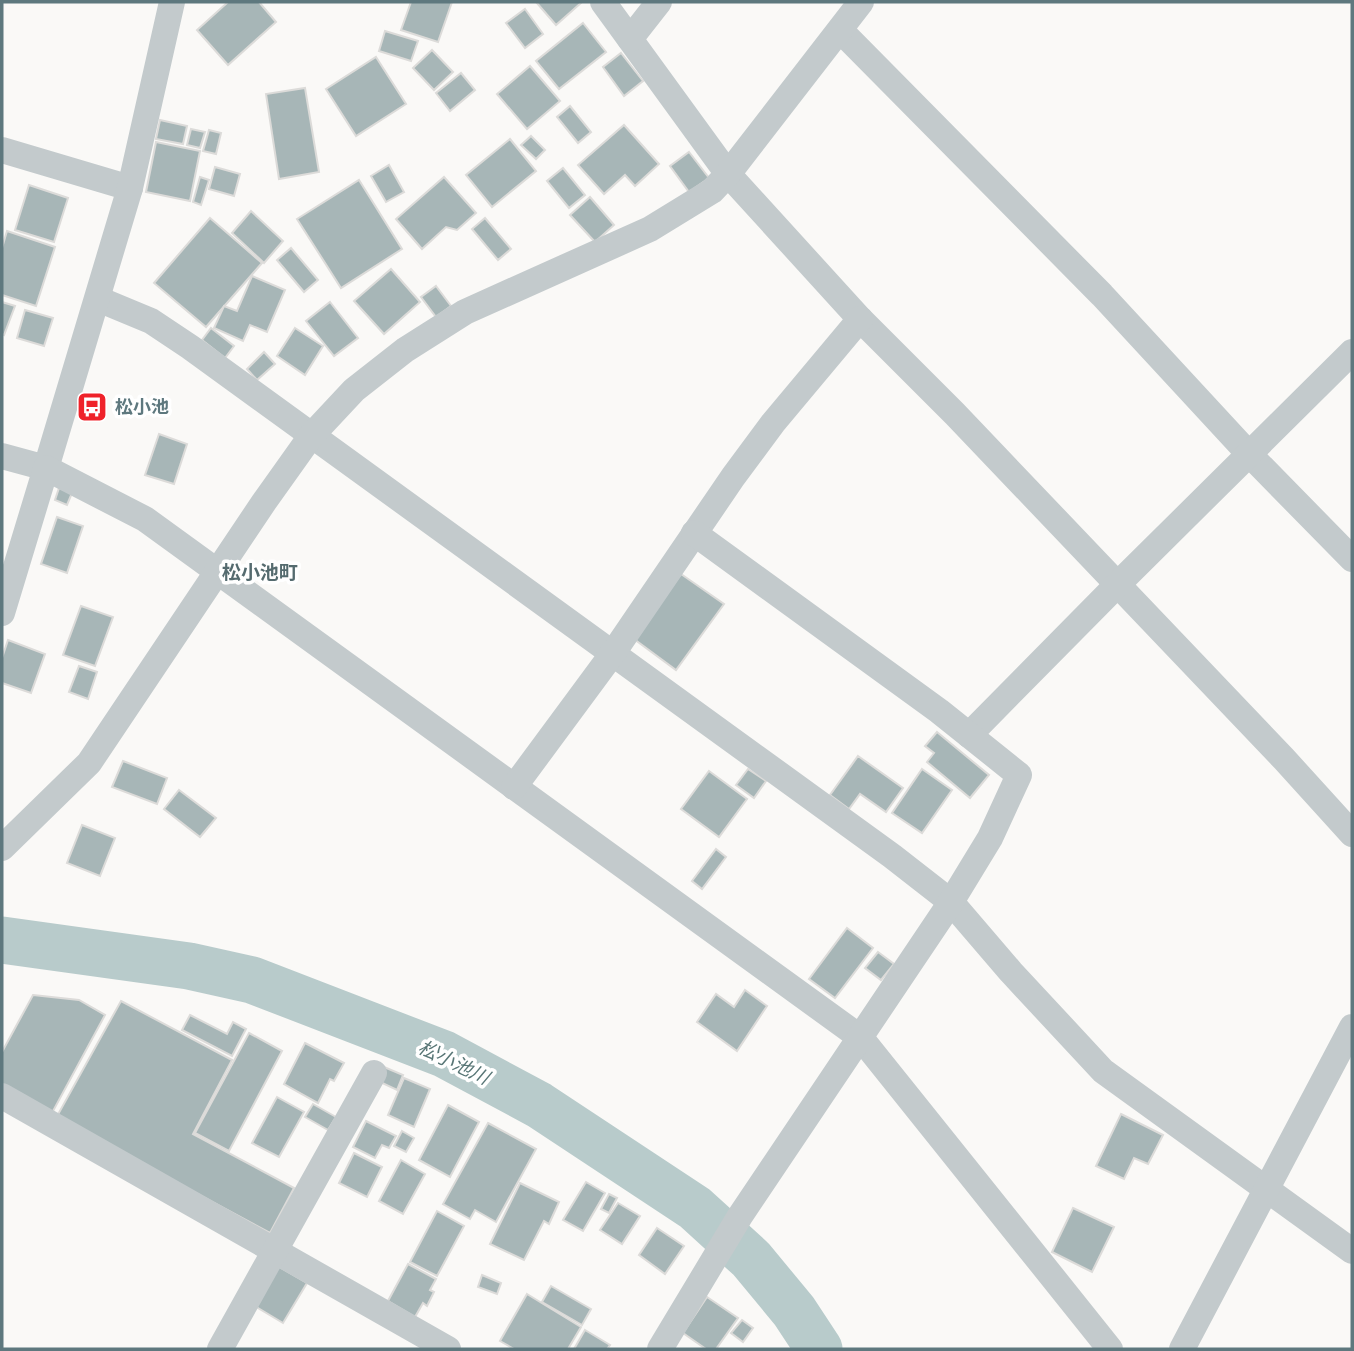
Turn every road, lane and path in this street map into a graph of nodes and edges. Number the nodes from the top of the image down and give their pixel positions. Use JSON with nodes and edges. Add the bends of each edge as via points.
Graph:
{"nodes":[{"id":1,"x":172,"y":2,"type":"edge"},
{"id":2,"x":604,"y":2,"type":"edge"},
{"id":3,"x":659,"y":2,"type":"edge"},
{"id":4,"x":861,"y":2,"type":"edge"},
{"id":5,"x":840,"y":30,"type":"junction"},
{"id":6,"x":630,"y":39,"type":"junction"},
{"id":7,"x":2,"y":150,"type":"edge"},
{"id":8,"x":728,"y":174,"type":"junction"},
{"id":9,"x":130,"y":188,"type":"junction"},
{"id":10,"x":98,"y":299,"type":"junction"},
{"id":11,"x":860,"y":319,"type":"junction"},
{"id":12,"x":1352,"y":352,"type":"edge"},
{"id":13,"x":311,"y":436,"type":"junction"},
{"id":14,"x":1249,"y":454,"type":"junction"},
{"id":15,"x":2,"y":456,"type":"edge"},
{"id":16,"x":46,"y":468,"type":"junction"},
{"id":17,"x":694,"y":533,"type":"junction"},
{"id":18,"x":1352,"y":559,"type":"edge"},
{"id":19,"x":219,"y":571,"type":"junction"},
{"id":20,"x":1117,"y":585,"type":"junction"},
{"id":21,"x":2,"y":613,"type":"edge"},
{"id":22,"x":613,"y":653,"type":"junction"},
{"id":23,"x":969,"y":735,"type":"junction"},
{"id":24,"x":514,"y":787,"type":"junction"},
{"id":25,"x":1352,"y":835,"type":"edge"},
{"id":26,"x":2,"y":848,"type":"edge"},
{"id":27,"x":951,"y":902,"type":"junction"},
{"id":28,"x":1352,"y":1027,"type":"edge"},
{"id":29,"x":861,"y":1038,"type":"junction"},
{"id":30,"x":374,"y":1073,"type":"dead end"},
{"id":31,"x":2,"y":1096,"type":"edge"},
{"id":32,"x":1268,"y":1189,"type":"junction"},
{"id":33,"x":275,"y":1250,"type":"junction"},
{"id":34,"x":1352,"y":1251,"type":"edge"},
{"id":35,"x":220,"y":1349,"type":"edge"},
{"id":36,"x":448,"y":1349,"type":"edge"},
{"id":37,"x":660,"y":1349,"type":"edge"},
{"id":38,"x":1110,"y":1349,"type":"edge"},
{"id":39,"x":1182,"y":1349,"type":"edge"}],
"edges":[{"from":1,"to":9,"type":"street"},
{"from":2,"to":6,"type":"street"},
{"from":3,"to":6,"type":"street"},
{"from":4,"to":5,"type":"street"},
{"from":5,"to":8,"type":"street"},
{"from":5,"to":14,"type":"street","via":[[1102,296]]},
{"from":6,"to":8,"type":"street"},
{"from":7,"to":9,"type":"street"},
{"from":8,"to":11,"type":"street"},
{"from":8,"to":13,"type":"street","via":[[712,191],[650,229],[465,312],[425,337],[354,390]]},
{"from":9,"to":10,"type":"street"},
{"from":10,"to":13,"type":"street","via":[[151,321]]},
{"from":10,"to":16,"type":"street"},
{"from":11,"to":17,"type":"street","via":[[773,423]]},
{"from":11,"to":20,"type":"street"},
{"from":12,"to":14,"type":"street"},
{"from":13,"to":19,"type":"street"},
{"from":13,"to":22,"type":"street"},
{"from":14,"to":18,"type":"street"},
{"from":14,"to":20,"type":"street"},
{"from":15,"to":16,"type":"street"},
{"from":16,"to":19,"type":"street","via":[[145,519]]},
{"from":16,"to":21,"type":"street"},
{"from":17,"to":22,"type":"street"},
{"from":17,"to":23,"type":"street"},
{"from":19,"to":24,"type":"street"},
{"from":19,"to":26,"type":"street","via":[[89,763]]},
{"from":20,"to":23,"type":"street"},
{"from":20,"to":25,"type":"street"},
{"from":22,"to":24,"type":"street"},
{"from":22,"to":27,"type":"street"},
{"from":23,"to":27,"type":"street","via":[[1019,775]]},
{"from":24,"to":29,"type":"street"},
{"from":27,"to":29,"type":"street"},
{"from":27,"to":32,"type":"street","via":[[1103,1071]]},
{"from":28,"to":32,"type":"street"},
{"from":29,"to":37,"type":"street","via":[[740,1216]]},
{"from":29,"to":38,"type":"street"},
{"from":30,"to":33,"type":"street"},
{"from":31,"to":33,"type":"street"},
{"from":32,"to":34,"type":"street"},
{"from":32,"to":39,"type":"street"},
{"from":33,"to":35,"type":"street"},
{"from":33,"to":36,"type":"street"}]}
